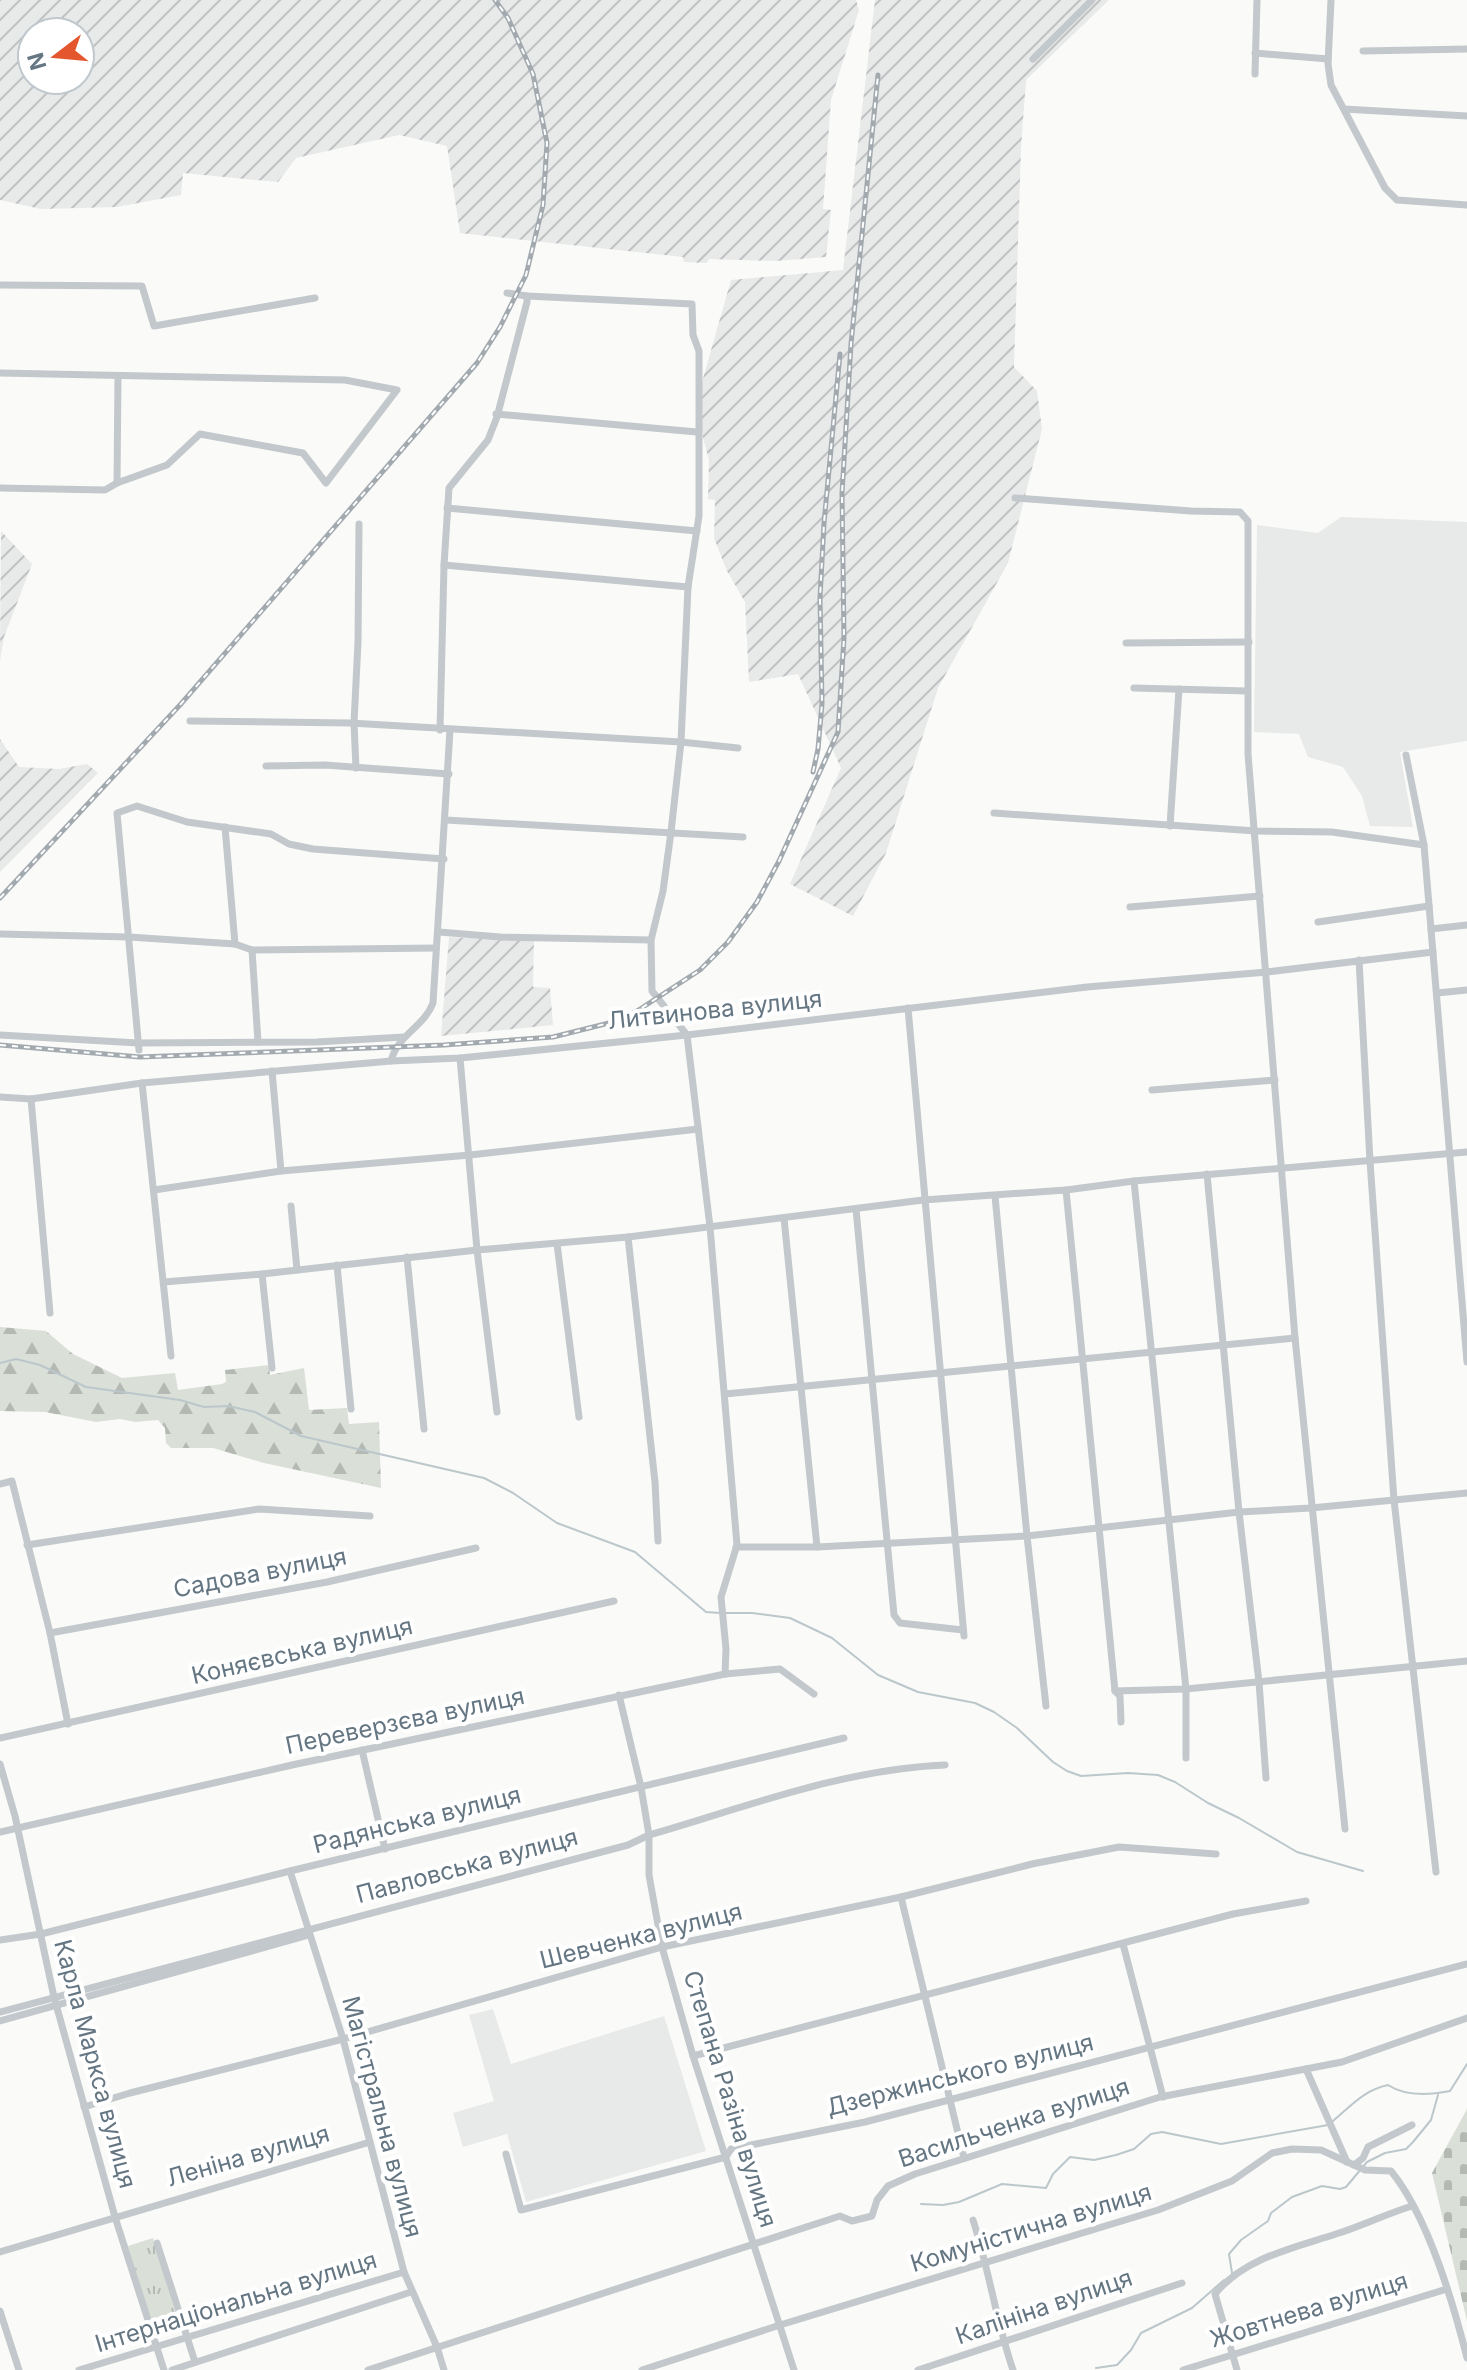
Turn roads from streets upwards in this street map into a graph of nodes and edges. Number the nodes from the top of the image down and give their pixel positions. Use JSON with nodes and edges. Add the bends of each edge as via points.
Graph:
{"nodes":[{"id":1,"x":1092,"y":0,"type":"edge"},
{"id":2,"x":1257,"y":0,"type":"edge"},
{"id":3,"x":1331,"y":0,"type":"edge"},
{"id":4,"x":1467,"y":49,"type":"edge"},
{"id":5,"x":1363,"y":51,"type":"dead end"},
{"id":6,"x":1255,"y":53,"type":"junction"},
{"id":7,"x":1033,"y":59,"type":"dead end"},
{"id":8,"x":1328,"y":59,"type":"junction"},
{"id":9,"x":1255,"y":74,"type":"dead end"},
{"id":10,"x":1344,"y":109,"type":"junction"},
{"id":11,"x":1467,"y":116,"type":"edge"},
{"id":12,"x":1467,"y":205,"type":"edge"},
{"id":13,"x":0,"y":285,"type":"edge"},
{"id":14,"x":507,"y":293,"type":"dead end"},
{"id":15,"x":527,"y":296,"type":"junction"},
{"id":16,"x":315,"y":298,"type":"dead end"},
{"id":17,"x":0,"y":373,"type":"edge"},
{"id":18,"x":118,"y":376,"type":"junction"},
{"id":19,"x":496,"y":414,"type":"junction"},
{"id":20,"x":697,"y":432,"type":"junction"},
{"id":21,"x":117,"y":483,"type":"junction"},
{"id":22,"x":0,"y":488,"type":"edge"},
{"id":23,"x":1015,"y":498,"type":"dead end"},
{"id":24,"x":447,"y":508,"type":"junction"},
{"id":25,"x":359,"y":524,"type":"dead end"},
{"id":26,"x":697,"y":531,"type":"junction"},
{"id":27,"x":444,"y":565,"type":"junction"},
{"id":28,"x":688,"y":587,"type":"junction"},
{"id":29,"x":1249,"y":642,"type":"junction"},
{"id":30,"x":1126,"y":643,"type":"dead end"},
{"id":31,"x":1134,"y":688,"type":"dead end"},
{"id":32,"x":1179,"y":689,"type":"junction"},
{"id":33,"x":1247,"y":691,"type":"junction"},
{"id":34,"x":190,"y":721,"type":"dead end"},
{"id":35,"x":354,"y":723,"type":"junction"},
{"id":36,"x":440,"y":730,"type":"junction"},
{"id":37,"x":450,"y":730,"type":"junction"},
{"id":38,"x":681,"y":742,"type":"junction"},
{"id":39,"x":738,"y":748,"type":"dead end"},
{"id":40,"x":1406,"y":755,"type":"dead end"},
{"id":41,"x":266,"y":766,"type":"dead end"},
{"id":42,"x":356,"y":768,"type":"junction"},
{"id":43,"x":449,"y":774,"type":"junction"},
{"id":44,"x":994,"y":813,"type":"dead end"},
{"id":45,"x":446,"y":820,"type":"junction"},
{"id":46,"x":1170,"y":826,"type":"junction"},
{"id":47,"x":225,"y":827,"type":"junction"},
{"id":48,"x":1256,"y":831,"type":"junction"},
{"id":49,"x":671,"y":832,"type":"junction"},
{"id":50,"x":743,"y":837,"type":"dead end"},
{"id":51,"x":1424,"y":845,"type":"junction"},
{"id":52,"x":444,"y":859,"type":"junction"},
{"id":53,"x":1260,"y":896,"type":"junction"},
{"id":54,"x":1429,"y":906,"type":"junction"},
{"id":55,"x":1130,"y":907,"type":"dead end"},
{"id":56,"x":1318,"y":922,"type":"dead end"},
{"id":57,"x":1467,"y":925,"type":"edge"},
{"id":58,"x":1431,"y":929,"type":"junction"},
{"id":59,"x":439,"y":932,"type":"junction"},
{"id":60,"x":0,"y":934,"type":"edge"},
{"id":61,"x":129,"y":937,"type":"junction"},
{"id":62,"x":651,"y":940,"type":"junction"},
{"id":63,"x":235,"y":944,"type":"junction"},
{"id":64,"x":436,"y":948,"type":"junction"},
{"id":65,"x":252,"y":950,"type":"junction"},
{"id":66,"x":1433,"y":952,"type":"junction"},
{"id":67,"x":1359,"y":960,"type":"junction"},
{"id":68,"x":1267,"y":972,"type":"junction"},
{"id":69,"x":1467,"y":990,"type":"edge"},
{"id":70,"x":1437,"y":993,"type":"junction"},
{"id":71,"x":908,"y":1008,"type":"junction"},
{"id":72,"x":0,"y":1035,"type":"edge"},
{"id":73,"x":687,"y":1035,"type":"junction"},
{"id":74,"x":404,"y":1037,"type":"junction"},
{"id":75,"x":258,"y":1042,"type":"junction"},
{"id":76,"x":138,"y":1046,"type":"junction"},
{"id":77,"x":460,"y":1058,"type":"junction"},
{"id":78,"x":391,"y":1061,"type":"junction"},
{"id":79,"x":272,"y":1071,"type":"junction"},
{"id":80,"x":1275,"y":1080,"type":"junction"},
{"id":81,"x":142,"y":1083,"type":"junction"},
{"id":82,"x":1152,"y":1090,"type":"dead end"},
{"id":83,"x":1,"y":1099,"type":"edge"},
{"id":84,"x":31,"y":1099,"type":"junction"},
{"id":85,"x":698,"y":1129,"type":"junction"},
{"id":86,"x":1467,"y":1152,"type":"edge"},
{"id":87,"x":1451,"y":1153,"type":"junction"},
{"id":88,"x":470,"y":1155,"type":"junction"},
{"id":89,"x":1370,"y":1161,"type":"junction"},
{"id":90,"x":1281,"y":1169,"type":"junction"},
{"id":91,"x":281,"y":1171,"type":"junction"},
{"id":92,"x":1207,"y":1174,"type":"junction"},
{"id":93,"x":1134,"y":1181,"type":"junction"},
{"id":94,"x":154,"y":1190,"type":"junction"},
{"id":95,"x":1066,"y":1190,"type":"junction"},
{"id":96,"x":995,"y":1196,"type":"junction"},
{"id":97,"x":923,"y":1200,"type":"junction"},
{"id":98,"x":291,"y":1206,"type":"dead end"},
{"id":99,"x":856,"y":1209,"type":"junction"},
{"id":100,"x":784,"y":1218,"type":"junction"},
{"id":101,"x":710,"y":1227,"type":"junction"},
{"id":102,"x":628,"y":1237,"type":"junction"},
{"id":103,"x":557,"y":1244,"type":"junction"},
{"id":104,"x":477,"y":1250,"type":"junction"},
{"id":105,"x":407,"y":1257,"type":"junction"},
{"id":106,"x":337,"y":1265,"type":"junction"},
{"id":107,"x":297,"y":1270,"type":"junction"},
{"id":108,"x":262,"y":1274,"type":"junction"},
{"id":109,"x":164,"y":1282,"type":"junction"},
{"id":110,"x":50,"y":1313,"type":"dead end"},
{"id":111,"x":1295,"y":1338,"type":"junction"},
{"id":112,"x":1222,"y":1345,"type":"junction"},
{"id":113,"x":1152,"y":1352,"type":"junction"},
{"id":114,"x":171,"y":1356,"type":"dead end"},
{"id":115,"x":1082,"y":1360,"type":"junction"},
{"id":116,"x":1467,"y":1362,"type":"edge"},
{"id":117,"x":1011,"y":1365,"type":"junction"},
{"id":118,"x":272,"y":1368,"type":"dead end"},
{"id":119,"x":940,"y":1372,"type":"junction"},
{"id":120,"x":870,"y":1380,"type":"junction"},
{"id":121,"x":801,"y":1388,"type":"junction"},
{"id":122,"x":725,"y":1394,"type":"junction"},
{"id":123,"x":351,"y":1409,"type":"dead end"},
{"id":124,"x":497,"y":1412,"type":"dead end"},
{"id":125,"x":579,"y":1417,"type":"dead end"},
{"id":126,"x":424,"y":1429,"type":"dead end"},
{"id":127,"x":0,"y":1484,"type":"edge"},
{"id":128,"x":1467,"y":1493,"type":"edge"},
{"id":129,"x":1394,"y":1500,"type":"junction"},
{"id":130,"x":1311,"y":1508,"type":"junction"},
{"id":131,"x":1239,"y":1512,"type":"junction"},
{"id":132,"x":370,"y":1516,"type":"dead end"},
{"id":133,"x":1168,"y":1521,"type":"junction"},
{"id":134,"x":1100,"y":1527,"type":"junction"},
{"id":135,"x":1027,"y":1536,"type":"junction"},
{"id":136,"x":956,"y":1540,"type":"junction"},
{"id":137,"x":658,"y":1541,"type":"dead end"},
{"id":138,"x":887,"y":1542,"type":"junction"},
{"id":139,"x":27,"y":1545,"type":"junction"},
{"id":140,"x":736,"y":1547,"type":"junction"},
{"id":141,"x":817,"y":1547,"type":"junction"},
{"id":142,"x":476,"y":1548,"type":"dead end"},
{"id":143,"x":614,"y":1601,"type":"dead end"},
{"id":144,"x":50,"y":1633,"type":"junction"},
{"id":145,"x":1467,"y":1661,"type":"edge"},
{"id":146,"x":1411,"y":1667,"type":"junction"},
{"id":147,"x":725,"y":1674,"type":"junction"},
{"id":148,"x":1329,"y":1676,"type":"junction"},
{"id":149,"x":1259,"y":1682,"type":"junction"},
{"id":150,"x":1186,"y":1689,"type":"junction"},
{"id":151,"x":1115,"y":1691,"type":"junction"},
{"id":152,"x":814,"y":1694,"type":"dead end"},
{"id":153,"x":619,"y":1695,"type":"junction"},
{"id":154,"x":1046,"y":1706,"type":"dead end"},
{"id":155,"x":1121,"y":1722,"type":"dead end"},
{"id":156,"x":68,"y":1724,"type":"junction"},
{"id":157,"x":0,"y":1738,"type":"edge"},
{"id":158,"x":844,"y":1738,"type":"dead end"},
{"id":159,"x":362,"y":1750,"type":"junction"},
{"id":160,"x":1186,"y":1758,"type":"dead end"},
{"id":161,"x":0,"y":1764,"type":"edge"},
{"id":162,"x":945,"y":1765,"type":"dead end"},
{"id":163,"x":1266,"y":1778,"type":"dead end"},
{"id":164,"x":641,"y":1787,"type":"junction"},
{"id":165,"x":18,"y":1829,"type":"junction"},
{"id":166,"x":1345,"y":1829,"type":"dead end"},
{"id":167,"x":0,"y":1832,"type":"edge"},
{"id":168,"x":649,"y":1835,"type":"junction"},
{"id":169,"x":385,"y":1849,"type":"junction"},
{"id":170,"x":1216,"y":1854,"type":"dead end"},
{"id":171,"x":290,"y":1871,"type":"junction"},
{"id":172,"x":1436,"y":1872,"type":"dead end"},
{"id":173,"x":901,"y":1897,"type":"junction"},
{"id":174,"x":1306,"y":1901,"type":"dead end"},
{"id":175,"x":309,"y":1932,"type":"junction"},
{"id":176,"x":41,"y":1934,"type":"junction"},
{"id":177,"x":0,"y":1940,"type":"edge"},
{"id":178,"x":1123,"y":1944,"type":"junction"},
{"id":179,"x":662,"y":1947,"type":"junction"},
{"id":180,"x":1467,"y":1964,"type":"edge"},
{"id":181,"x":925,"y":1995,"type":"junction"},
{"id":182,"x":54,"y":1997,"type":"junction"},
{"id":183,"x":57,"y":2006,"type":"junction"},
{"id":184,"x":0,"y":2012,"type":"edge"},
{"id":185,"x":1467,"y":2018,"type":"edge"},
{"id":186,"x":0,"y":2021,"type":"edge"},
{"id":187,"x":343,"y":2039,"type":"junction"},
{"id":188,"x":1150,"y":2048,"type":"junction"},
{"id":189,"x":693,"y":2056,"type":"junction"},
{"id":190,"x":1306,"y":2069,"type":"junction"},
{"id":191,"x":1163,"y":2097,"type":"junction"},
{"id":192,"x":950,"y":2098,"type":"junction"},
{"id":193,"x":84,"y":2107,"type":"junction"},
{"id":194,"x":1412,"y":2125,"type":"dead end"},
{"id":195,"x":370,"y":2142,"type":"junction"},
{"id":196,"x":506,"y":2154,"type":"dead end"},
{"id":197,"x":726,"y":2157,"type":"junction"},
{"id":198,"x":964,"y":2158,"type":"junction"},
{"id":199,"x":1357,"y":2166,"type":"junction"},
{"id":200,"x":1412,"y":2206,"type":"junction"},
{"id":201,"x":115,"y":2217,"type":"junction"},
{"id":202,"x":973,"y":2220,"type":"dead end"},
{"id":203,"x":157,"y":2243,"type":"dead end"},
{"id":204,"x":754,"y":2246,"type":"junction"},
{"id":205,"x":0,"y":2252,"type":"edge"},
{"id":206,"x":987,"y":2263,"type":"junction"},
{"id":207,"x":404,"y":2272,"type":"junction"},
{"id":208,"x":1182,"y":2283,"type":"dead end"},
{"id":209,"x":1447,"y":2289,"type":"junction"},
{"id":210,"x":411,"y":2292,"type":"junction"},
{"id":211,"x":0,"y":2311,"type":"edge"},
{"id":212,"x":780,"y":2325,"type":"junction"},
{"id":213,"x":187,"y":2336,"type":"junction"},
{"id":214,"x":1004,"y":2343,"type":"junction"},
{"id":215,"x":157,"y":2346,"type":"junction"},
{"id":216,"x":437,"y":2347,"type":"junction"},
{"id":217,"x":1234,"y":2354,"type":"junction"},
{"id":218,"x":1467,"y":2358,"type":"edge"},
{"id":219,"x":195,"y":2362,"type":"junction"},
{"id":220,"x":19,"y":2370,"type":"edge"},
{"id":221,"x":79,"y":2370,"type":"edge"},
{"id":222,"x":164,"y":2370,"type":"edge"},
{"id":223,"x":172,"y":2370,"type":"edge"},
{"id":224,"x":368,"y":2370,"type":"edge"},
{"id":225,"x":444,"y":2370,"type":"edge"},
{"id":226,"x":642,"y":2370,"type":"edge"},
{"id":227,"x":794,"y":2370,"type":"edge"},
{"id":228,"x":918,"y":2370,"type":"edge"},
{"id":229,"x":1013,"y":2370,"type":"edge"},
{"id":230,"x":1183,"y":2370,"type":"edge"},
{"id":231,"x":1237,"y":2370,"type":"edge"}],
"edges":[{"from":1,"to":7,"type":"street"},
{"from":2,"to":6,"type":"street"},
{"from":3,"to":8,"type":"street"},
{"from":4,"to":5,"type":"street"},
{"from":6,"to":8,"type":"street"},
{"from":6,"to":9,"type":"street"},
{"from":8,"to":10,"type":"street","via":[[1331,85]]},
{"from":10,"to":11,"type":"street"},
{"from":10,"to":12,"type":"street","via":[[1385,188],[1397,200]]},
{"from":13,"to":16,"type":"street","via":[[142,286],[154,326]]},
{"from":14,"to":15,"type":"street"},
{"from":15,"to":19,"type":"street"},
{"from":15,"to":20,"type":"street","via":[[692,304],[699,351]]},
{"from":17,"to":18,"type":"street"},
{"from":18,"to":21,"type":"street"},
{"from":18,"to":21,"type":"street","via":[[345,380],[397,390],[326,483],[303,453],[200,434],[167,465]]},
{"from":19,"to":20,"type":"street"},
{"from":19,"to":24,"type":"street","via":[[488,440],[449,488]]},
{"from":20,"to":26,"type":"street"},
{"from":21,"to":22,"type":"street","via":[[88,491]]},
{"from":23,"to":29,"type":"street","via":[[1240,512],[1248,521]]},
{"from":24,"to":26,"type":"street"},
{"from":24,"to":27,"type":"street"},
{"from":25,"to":35,"type":"street"},
{"from":26,"to":28,"type":"street"},
{"from":27,"to":28,"type":"street"},
{"from":27,"to":36,"type":"street"},
{"from":28,"to":38,"type":"street"},
{"from":29,"to":30,"type":"street"},
{"from":29,"to":33,"type":"street"},
{"from":31,"to":32,"type":"street"},
{"from":32,"to":33,"type":"street"},
{"from":32,"to":46,"type":"street"},
{"from":33,"to":48,"type":"street"},
{"from":34,"to":35,"type":"street"},
{"from":35,"to":36,"type":"street"},
{"from":35,"to":42,"type":"street"},
{"from":36,"to":37,"type":"street"},
{"from":37,"to":38,"type":"street"},
{"from":37,"to":43,"type":"street"},
{"from":38,"to":39,"type":"street"},
{"from":38,"to":49,"type":"street"},
{"from":40,"to":51,"type":"street"},
{"from":41,"to":42,"type":"street"},
{"from":42,"to":43,"type":"street"},
{"from":43,"to":45,"type":"street"},
{"from":44,"to":46,"type":"street"},
{"from":45,"to":49,"type":"street"},
{"from":45,"to":52,"type":"street"},
{"from":46,"to":48,"type":"street"},
{"from":47,"to":52,"type":"street","via":[[271,834],[313,849]]},
{"from":47,"to":61,"type":"street","via":[[137,806],[117,813]]},
{"from":47,"to":63,"type":"street"},
{"from":48,"to":51,"type":"street","via":[[1332,832]]},
{"from":48,"to":53,"type":"street"},
{"from":49,"to":50,"type":"street"},
{"from":49,"to":62,"type":"street"},
{"from":51,"to":54,"type":"street"},
{"from":52,"to":59,"type":"street"},
{"from":53,"to":55,"type":"street"},
{"from":53,"to":68,"type":"street"},
{"from":54,"to":56,"type":"street"},
{"from":54,"to":58,"type":"street"},
{"from":57,"to":58,"type":"street"},
{"from":58,"to":66,"type":"street"},
{"from":59,"to":62,"type":"street"},
{"from":59,"to":64,"type":"street"},
{"from":60,"to":61,"type":"street"},
{"from":61,"to":63,"type":"street"},
{"from":61,"to":76,"type":"street"},
{"from":62,"to":73,"type":"street","via":[[652,991]]},
{"from":63,"to":65,"type":"street"},
{"from":64,"to":65,"type":"street"},
{"from":64,"to":74,"type":"street","via":[[432,1008]]},
{"from":65,"to":75,"type":"street"},
{"from":66,"to":67,"type":"street","name":"Литвинова вулиця"},
{"from":66,"to":70,"type":"street"},
{"from":67,"to":68,"type":"street","name":"Литвинова вулиця"},
{"from":67,"to":89,"type":"street"},
{"from":68,"to":71,"type":"street","name":"Литвинова вулиця"},
{"from":68,"to":80,"type":"street"},
{"from":69,"to":70,"type":"street"},
{"from":70,"to":87,"type":"street"},
{"from":71,"to":73,"type":"street","name":"Литвинова вулиця"},
{"from":71,"to":97,"type":"street"},
{"from":72,"to":76,"type":"street"},
{"from":73,"to":77,"type":"street","name":"Литвинова вулиця"},
{"from":73,"to":85,"type":"street"},
{"from":74,"to":75,"type":"street"},
{"from":74,"to":78,"type":"street"},
{"from":75,"to":76,"type":"street"},
{"from":77,"to":78,"type":"street","name":"Литвинова вулиця"},
{"from":77,"to":88,"type":"street"},
{"from":78,"to":79,"type":"street","name":"Литвинова вулиця"},
{"from":79,"to":81,"type":"street","name":"Литвинова вулиця"},
{"from":79,"to":91,"type":"street"},
{"from":80,"to":82,"type":"street"},
{"from":80,"to":90,"type":"street"},
{"from":81,"to":84,"type":"street","name":"Литвинова вулиця"},
{"from":81,"to":94,"type":"street"},
{"from":83,"to":84,"type":"street","name":"Литвинова вулиця"},
{"from":84,"to":110,"type":"street"},
{"from":85,"to":88,"type":"street"},
{"from":85,"to":101,"type":"street"},
{"from":86,"to":87,"type":"street"},
{"from":87,"to":89,"type":"street"},
{"from":87,"to":116,"type":"street"},
{"from":88,"to":91,"type":"street"},
{"from":88,"to":104,"type":"street"},
{"from":89,"to":90,"type":"street"},
{"from":89,"to":129,"type":"street"},
{"from":90,"to":92,"type":"street"},
{"from":90,"to":111,"type":"street"},
{"from":91,"to":94,"type":"street"},
{"from":92,"to":93,"type":"street"},
{"from":92,"to":112,"type":"street"},
{"from":93,"to":95,"type":"street"},
{"from":93,"to":113,"type":"street"},
{"from":94,"to":109,"type":"street"},
{"from":95,"to":96,"type":"street"},
{"from":95,"to":115,"type":"street"},
{"from":96,"to":97,"type":"street"},
{"from":96,"to":117,"type":"street"},
{"from":97,"to":99,"type":"street"},
{"from":97,"to":119,"type":"street"},
{"from":98,"to":107,"type":"street"},
{"from":99,"to":100,"type":"street"},
{"from":99,"to":120,"type":"street"},
{"from":100,"to":101,"type":"street"},
{"from":100,"to":121,"type":"street"},
{"from":101,"to":102,"type":"street"},
{"from":101,"to":122,"type":"street"},
{"from":102,"to":103,"type":"street"},
{"from":102,"to":137,"type":"street"},
{"from":103,"to":104,"type":"street"},
{"from":103,"to":125,"type":"street"},
{"from":104,"to":105,"type":"street"},
{"from":104,"to":124,"type":"street"},
{"from":105,"to":106,"type":"street"},
{"from":105,"to":126,"type":"street"},
{"from":106,"to":107,"type":"street"},
{"from":106,"to":123,"type":"street"},
{"from":107,"to":108,"type":"street"},
{"from":108,"to":109,"type":"street"},
{"from":108,"to":118,"type":"street"},
{"from":109,"to":114,"type":"street"},
{"from":111,"to":112,"type":"street"},
{"from":111,"to":130,"type":"street"},
{"from":112,"to":113,"type":"street"},
{"from":112,"to":131,"type":"street"},
{"from":113,"to":115,"type":"street"},
{"from":113,"to":133,"type":"street"},
{"from":115,"to":117,"type":"street"},
{"from":115,"to":134,"type":"street"},
{"from":117,"to":119,"type":"street"},
{"from":117,"to":135,"type":"street"},
{"from":119,"to":120,"type":"street"},
{"from":119,"to":136,"type":"street"},
{"from":120,"to":121,"type":"street"},
{"from":120,"to":138,"type":"street"},
{"from":121,"to":122,"type":"street"},
{"from":121,"to":141,"type":"street"},
{"from":122,"to":140,"type":"street"},
{"from":127,"to":139,"type":"street","via":[[12,1481]]},
{"from":128,"to":129,"type":"street"},
{"from":129,"to":130,"type":"street"},
{"from":129,"to":146,"type":"street"},
{"from":130,"to":131,"type":"street"},
{"from":130,"to":148,"type":"street"},
{"from":131,"to":133,"type":"street"},
{"from":131,"to":149,"type":"street"},
{"from":132,"to":139,"type":"street","via":[[259,1509]]},
{"from":133,"to":134,"type":"street"},
{"from":133,"to":150,"type":"street"},
{"from":134,"to":135,"type":"street"},
{"from":134,"to":151,"type":"street"},
{"from":135,"to":136,"type":"street"},
{"from":135,"to":154,"type":"street"},
{"from":136,"to":138,"type":"street"},
{"from":136,"to":138,"type":"street","via":[[963,1633],[900,1623],[894,1615]]},
{"from":138,"to":141,"type":"street"},
{"from":139,"to":144,"type":"street"},
{"from":140,"to":141,"type":"street"},
{"from":140,"to":147,"type":"street","via":[[721,1597]]},
{"from":142,"to":144,"type":"street","name":"Садова вулиця","via":[[327,1582]]},
{"from":143,"to":156,"type":"street","name":"Коняєвська вулиця"},
{"from":144,"to":156,"type":"street"},
{"from":145,"to":146,"type":"street"},
{"from":146,"to":148,"type":"street"},
{"from":146,"to":172,"type":"street"},
{"from":147,"to":152,"type":"street","name":"Переверзєва вулиця","via":[[780,1669]]},
{"from":147,"to":153,"type":"street","name":"Переверзєва вулиця"},
{"from":148,"to":149,"type":"street"},
{"from":148,"to":166,"type":"street"},
{"from":149,"to":150,"type":"street"},
{"from":149,"to":163,"type":"street"},
{"from":150,"to":151,"type":"street"},
{"from":150,"to":160,"type":"street"},
{"from":151,"to":155,"type":"street"},
{"from":153,"to":159,"type":"street","name":"Переверзєва вулиця"},
{"from":153,"to":164,"type":"street","name":"Степана Разіна вулиця"},
{"from":156,"to":157,"type":"street","name":"Коняєвська вулиця"},
{"from":158,"to":164,"type":"street","name":"Радянська вулиця"},
{"from":159,"to":165,"type":"street","name":"Переверзєва вулиця"},
{"from":159,"to":169,"type":"street"},
{"from":161,"to":165,"type":"street","name":"Карла Маркса вулиця"},
{"from":162,"to":168,"type":"street","name":"Павловська вулиця","via":[[906,1767],[817,1786]]},
{"from":164,"to":168,"type":"street","name":"Степана Разіна вулиця"},
{"from":164,"to":169,"type":"street","name":"Радянська вулиця"},
{"from":165,"to":167,"type":"street","name":"Переверзєва вулиця"},
{"from":165,"to":176,"type":"street","name":"Карла Маркса вулиця"},
{"from":168,"to":175,"type":"street","name":"Павловська вулиця"},
{"from":168,"to":179,"type":"street","name":"Степана Разіна вулиця","via":[[649,1875]]},
{"from":169,"to":171,"type":"street","name":"Радянська вулиця"},
{"from":170,"to":173,"type":"street","name":"Шевченка вулиця","via":[[1119,1847]]},
{"from":171,"to":175,"type":"street","name":"Магістральна вулиця"},
{"from":171,"to":176,"type":"street","name":"Радянська вулиця"},
{"from":173,"to":179,"type":"street","name":"Шевченка вулиця"},
{"from":173,"to":181,"type":"street"},
{"from":174,"to":178,"type":"street","via":[[1233,1914]]},
{"from":175,"to":182,"type":"street","name":"Павловська вулиця"},
{"from":175,"to":183,"type":"street","name":"Павловська вулиця"},
{"from":175,"to":187,"type":"street","name":"Магістральна вулиця"},
{"from":176,"to":177,"type":"street","name":"Радянська вулиця"},
{"from":176,"to":182,"type":"street","name":"Карла Маркса вулиця"},
{"from":178,"to":181,"type":"street"},
{"from":178,"to":188,"type":"street"},
{"from":179,"to":187,"type":"street","name":"Шевченка вулиця"},
{"from":179,"to":189,"type":"street","name":"Степана Разіна вулиця"},
{"from":180,"to":188,"type":"street","name":"Дзержинського вулиця"},
{"from":181,"to":189,"type":"street"},
{"from":181,"to":192,"type":"street"},
{"from":182,"to":183,"type":"street","name":"Карла Маркса вулиця"},
{"from":182,"to":184,"type":"street","name":"Павловська вулиця"},
{"from":183,"to":186,"type":"street","name":"Павловська вулиця"},
{"from":183,"to":193,"type":"street","name":"Карла Маркса вулиця"},
{"from":185,"to":190,"type":"street","name":"Васильченка вулиця","via":[[1372,2054]]},
{"from":187,"to":193,"type":"street","name":"Шевченка вулиця"},
{"from":187,"to":195,"type":"street","name":"Магістральна вулиця"},
{"from":188,"to":191,"type":"street"},
{"from":188,"to":192,"type":"street","name":"Дзержинського вулиця"},
{"from":189,"to":197,"type":"street","name":"Степана Разіна вулиця"},
{"from":190,"to":191,"type":"street","name":"Васильченка вулиця"},
{"from":190,"to":199,"type":"street"},
{"from":191,"to":198,"type":"street","name":"Васильченка вулиця"},
{"from":192,"to":197,"type":"street","name":"Дзержинського вулиця","via":[[865,2122],[731,2149]]},
{"from":192,"to":198,"type":"street"},
{"from":193,"to":201,"type":"street","name":"Карла Маркса вулиця"},
{"from":194,"to":199,"type":"street","via":[[1368,2147]]},
{"from":195,"to":201,"type":"street","name":"Леніна вулиця"},
{"from":195,"to":207,"type":"street","name":"Магістральна вулиця"},
{"from":196,"to":197,"type":"street","name":"Дзержинського вулиця","via":[[521,2210]]},
{"from":197,"to":204,"type":"street","name":"Степана Разіна вулиця"},
{"from":198,"to":204,"type":"street","name":"Васильченка вулиця","via":[[888,2186],[872,2216],[852,2221],[840,2216]]},
{"from":199,"to":200,"type":"street","name":"Комуністична вулиця","via":[[1391,2171]]},
{"from":199,"to":206,"type":"street","name":"Комуністична вулиця","via":[[1321,2150],[1272,2153],[1232,2181],[1158,2210]]},
{"from":200,"to":209,"type":"street"},
{"from":200,"to":217,"type":"street","via":[[1262,2259],[1225,2282],[1215,2294]]},
{"from":201,"to":205,"type":"street","name":"Леніна вулиця"},
{"from":201,"to":215,"type":"street","name":"Карла Маркса вулиця"},
{"from":202,"to":206,"type":"street"},
{"from":203,"to":213,"type":"street"},
{"from":204,"to":212,"type":"street","name":"Степана Разіна вулиця"},
{"from":204,"to":216,"type":"street","name":"Васильченка вулиця"},
{"from":206,"to":212,"type":"street","name":"Комуністична вулиця"},
{"from":206,"to":214,"type":"street"},
{"from":207,"to":210,"type":"street","name":"Магістральна вулиця"},
{"from":207,"to":213,"type":"street","name":"Інтернаціональна вулиця"},
{"from":208,"to":214,"type":"street","name":"Калініна вулиця"},
{"from":209,"to":217,"type":"street","name":"Жовтнева вулиця"},
{"from":209,"to":218,"type":"street"},
{"from":210,"to":216,"type":"street","name":"Магістральна вулиця"},
{"from":210,"to":219,"type":"street","name":"Інтернаціональна вулиця"},
{"from":211,"to":220,"type":"street"},
{"from":212,"to":226,"type":"street","name":"Комуністична вулиця"},
{"from":212,"to":227,"type":"street","name":"Степана Разіна вулиця"},
{"from":213,"to":215,"type":"street","name":"Інтернаціональна вулиця"},
{"from":213,"to":219,"type":"street"},
{"from":214,"to":228,"type":"street","name":"Калініна вулиця"},
{"from":214,"to":229,"type":"street"},
{"from":215,"to":221,"type":"street","name":"Інтернаціональна вулиця"},
{"from":215,"to":222,"type":"street","name":"Карла Маркса вулиця"},
{"from":216,"to":224,"type":"street","name":"Васильченка вулиця"},
{"from":216,"to":225,"type":"street","name":"Магістральна вулиця"},
{"from":217,"to":230,"type":"street","name":"Жовтнева вулиця"},
{"from":217,"to":231,"type":"street"},
{"from":219,"to":223,"type":"street","name":"Інтернаціональна вулиця"}]}
